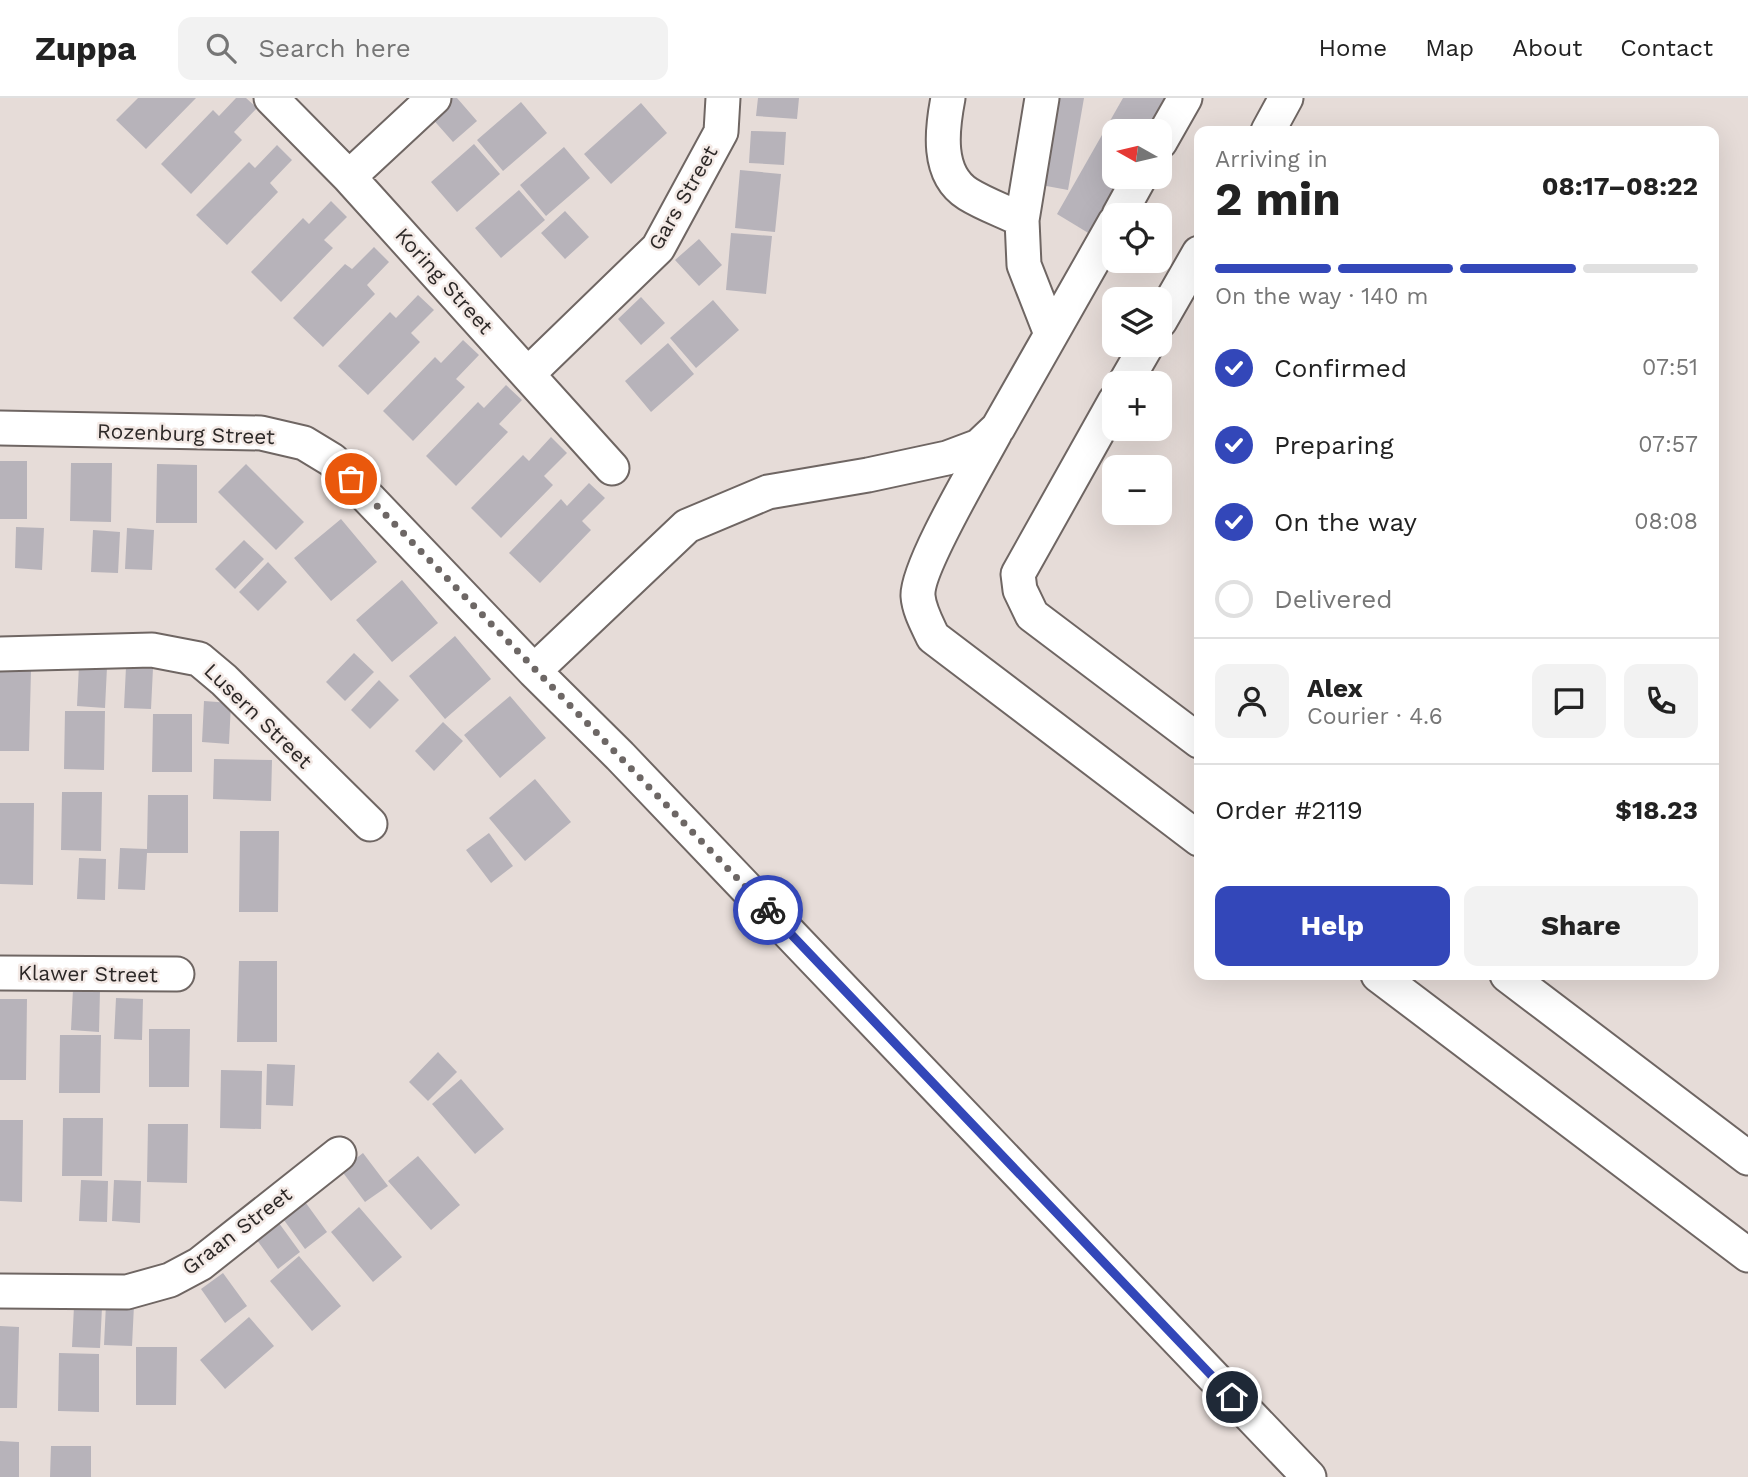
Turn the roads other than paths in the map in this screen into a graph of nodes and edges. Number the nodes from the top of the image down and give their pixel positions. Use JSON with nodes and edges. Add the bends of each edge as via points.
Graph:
{"nodes":[{"id":1,"x":271,"y":98,"type":"edge"},
{"id":2,"x":434,"y":98,"type":"edge"},
{"id":3,"x":723,"y":98,"type":"edge"},
{"id":4,"x":948,"y":98,"type":"edge"},
{"id":5,"x":1042,"y":98,"type":"edge"},
{"id":6,"x":1185,"y":98,"type":"edge"},
{"id":7,"x":1286,"y":98,"type":"edge"},
{"id":8,"x":1172,"y":121,"type":"edge"},
{"id":9,"x":1271,"y":126,"type":"edge"},
{"id":10,"x":349,"y":177,"type":"junction"},
{"id":11,"x":1022,"y":220,"type":"junction"},
{"id":12,"x":1102,"y":245,"type":"edge"},
{"id":13,"x":1194,"y":262,"type":"edge"},
{"id":14,"x":1172,"y":300,"type":"edge"},
{"id":15,"x":1051,"y":334,"type":"junction"},
{"id":16,"x":529,"y":373,"type":"junction"},
{"id":17,"x":1102,"y":424,"type":"edge"},
{"id":18,"x":0,"y":428,"type":"edge"},
{"id":19,"x":998,"y":428,"type":"junction"},
{"id":20,"x":612,"y":468,"type":"dead end"},
{"id":21,"x":0,"y":654,"type":"edge"},
{"id":22,"x":534,"y":671,"type":"junction"},
{"id":23,"x":1194,"y":737,"type":"edge"},
{"id":24,"x":370,"y":824,"type":"dead end"},
{"id":25,"x":1194,"y":835,"type":"edge"},
{"id":26,"x":0,"y":973,"type":"edge"},
{"id":27,"x":177,"y":974,"type":"dead end"},
{"id":28,"x":1385,"y":980,"type":"edge"},
{"id":29,"x":1514,"y":980,"type":"edge"},
{"id":30,"x":339,"y":1154,"type":"dead end"},
{"id":31,"x":1748,"y":1158,"type":"edge"},
{"id":32,"x":1748,"y":1255,"type":"edge"},
{"id":33,"x":0,"y":1291,"type":"edge"},
{"id":34,"x":1308,"y":1477,"type":"edge"}],
"edges":[{"from":1,"to":10,"type":"street","name":"Koring Street"},
{"from":2,"to":10,"type":"street"},
{"from":3,"to":16,"type":"street","name":"Gars Street","via":[[721,132],[658,248]]},
{"from":4,"to":11,"type":"street","via":[[944,164],[965,192]]},
{"from":5,"to":11,"type":"street"},
{"from":6,"to":8,"type":"street"},
{"from":7,"to":9,"type":"street"},
{"from":10,"to":16,"type":"street","name":"Koring Street"},
{"from":11,"to":15,"type":"street","via":[[1024,265]]},
{"from":12,"to":15,"type":"street"},
{"from":13,"to":14,"type":"street"},
{"from":15,"to":19,"type":"street"},
{"from":16,"to":20,"type":"street","name":"Koring Street"},
{"from":17,"to":23,"type":"street","via":[[1018,574],[1020,590],[1032,615]]},
{"from":18,"to":22,"type":"street","name":"Rozenburg Street","via":[[261,433],[304,443],[332,460]]},
{"from":19,"to":22,"type":"street","via":[[979,446],[947,458],[768,492],[687,526]]},
{"from":19,"to":25,"type":"street","via":[[931,554],[917,593],[933,637]]},
{"from":21,"to":24,"type":"street","name":"Lusern Street","via":[[152,650],[199,659]]},
{"from":22,"to":34,"type":"street","name":"Rozenburg Street","via":[[620,755]]},
{"from":26,"to":27,"type":"street","name":"Klawer Street"},
{"from":28,"to":32,"type":"street"},
{"from":29,"to":31,"type":"street"},
{"from":30,"to":33,"type":"street","name":"Graan Street","via":[[200,1264],[170,1280],[127,1292]]}]}
